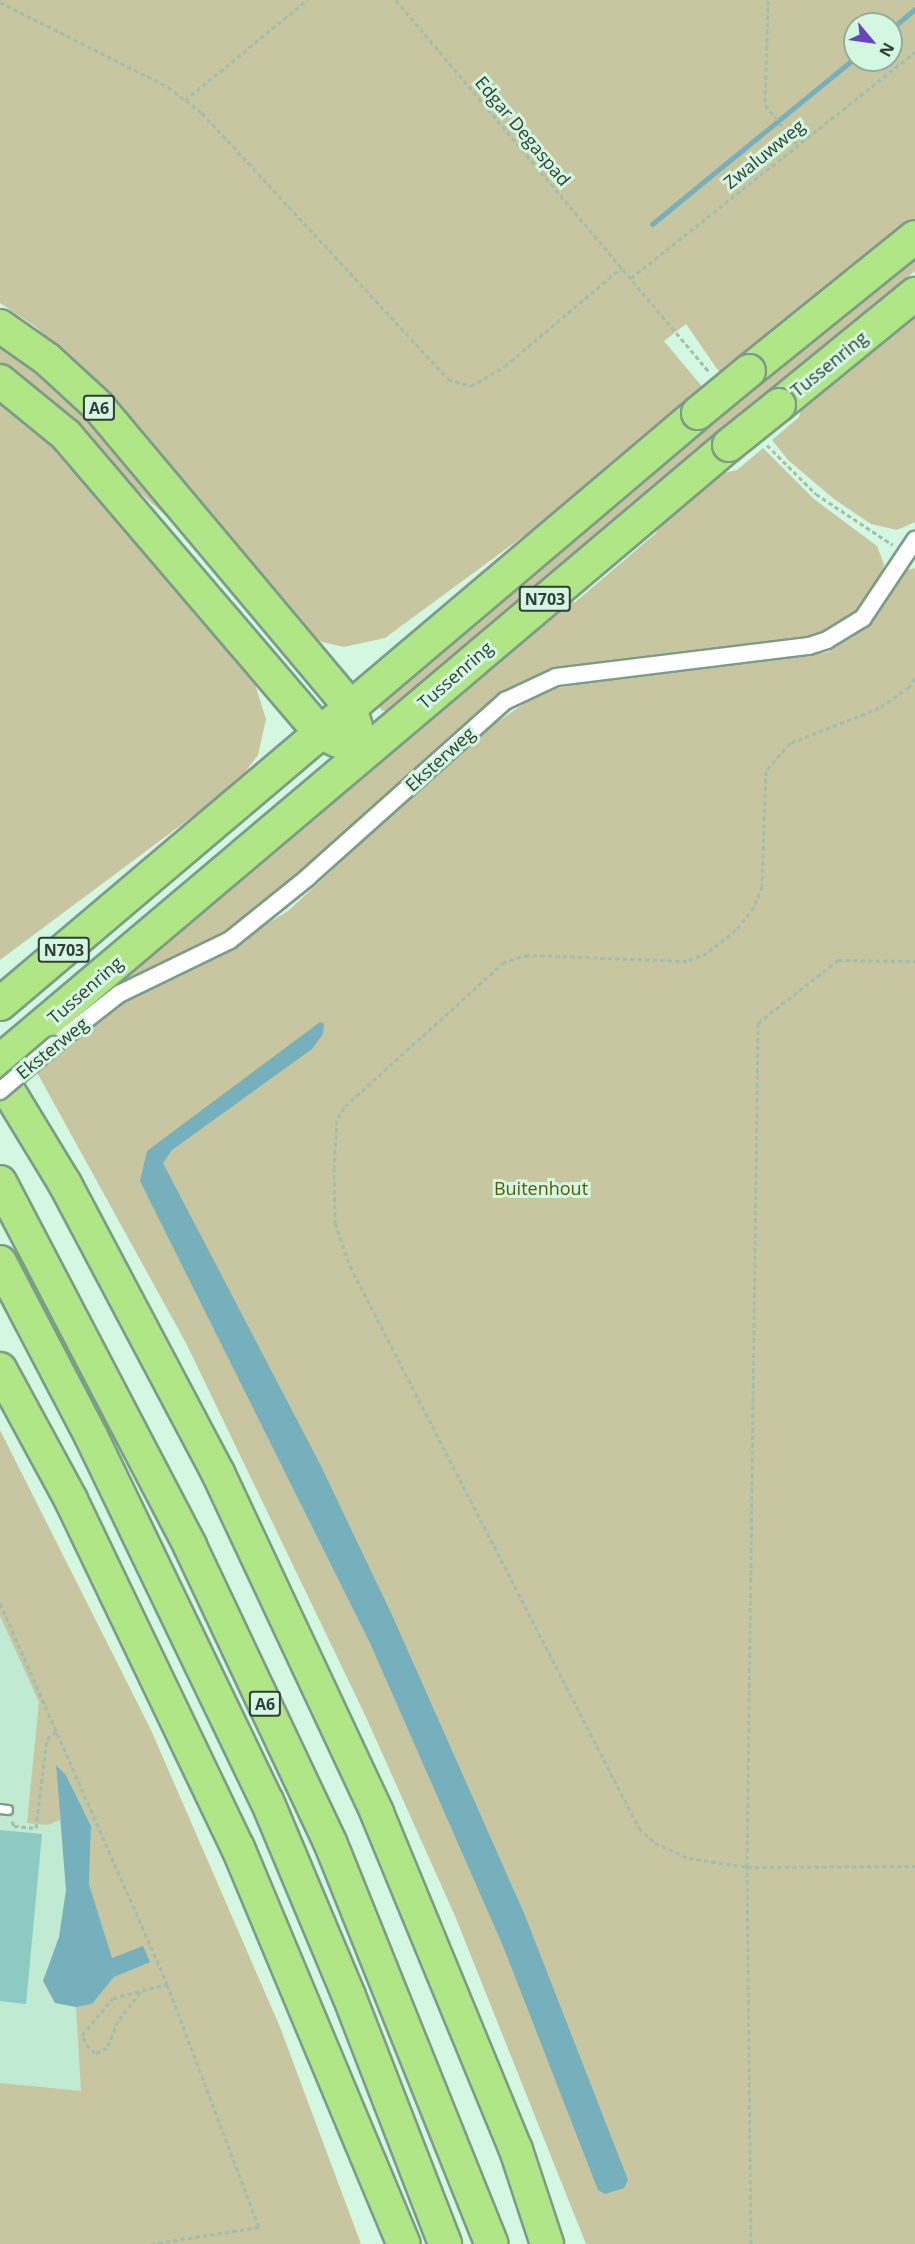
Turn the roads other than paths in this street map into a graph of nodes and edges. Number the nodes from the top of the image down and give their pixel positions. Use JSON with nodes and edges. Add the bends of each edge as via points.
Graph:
{"nodes":[{"id":1,"x":915,"y":237,"type":"edge"},
{"id":2,"x":915,"y":294,"type":"edge"},
{"id":3,"x":0,"y":326,"type":"edge"},
{"id":4,"x":0,"y":381,"type":"edge"},
{"id":5,"x":915,"y":540,"type":"edge"},
{"id":6,"x":350,"y":707,"type":"junction"},
{"id":7,"x":320,"y":732,"type":"junction"},
{"id":8,"x":363,"y":754,"type":"junction"},
{"id":9,"x":10,"y":996,"type":"edge"},
{"id":10,"x":48,"y":1035,"type":"junction"},
{"id":11,"x":0,"y":1062,"type":"edge"},
{"id":12,"x":0,"y":1077,"type":"edge"},
{"id":13,"x":0,"y":1091,"type":"edge"},
{"id":14,"x":0,"y":1182,"type":"edge"},
{"id":15,"x":0,"y":1263,"type":"edge"},
{"id":16,"x":0,"y":1370,"type":"edge"},
{"id":17,"x":390,"y":2204,"type":"junction"},
{"id":18,"x":547,"y":2240,"type":"edge"},
{"id":19,"x":392,"y":2244,"type":"edge"},
{"id":20,"x":404,"y":2244,"type":"edge"},
{"id":21,"x":445,"y":2244,"type":"edge"},
{"id":22,"x":492,"y":2244,"type":"edge"}],
"edges":[{"from":1,"to":6,"type":"highway","number":"N703","bridge":true,"via":[[749,371]]},
{"from":2,"to":8,"type":"highway","name":"Tussenring","number":"N703","bridge":true,"via":[[729,445]]},
{"from":3,"to":6,"type":"highway","number":"A6","via":[[47,359],[97,405]]},
{"from":4,"to":7,"type":"highway","number":"A6","via":[[66,435]]},
{"from":5,"to":10,"type":"street","name":"Eksterweg","via":[[862,618],[827,640],[809,646],[556,677],[505,701],[307,878],[230,940],[118,994]]},
{"from":6,"to":7,"type":"highway","number":"N703"},
{"from":6,"to":8,"type":"highway","number":"A6"},
{"from":7,"to":8,"type":"highway","number":"A6"},
{"from":7,"to":9,"type":"highway","number":"N703"},
{"from":8,"to":10,"type":"highway","name":"Tussenring","number":"N703"},
{"from":10,"to":11,"type":"highway","name":"Tussenring","number":"N703"},
{"from":10,"to":13,"type":"street","name":"Eksterweg","bridge":true},
{"from":12,"to":18,"type":"highway","via":[[65,1184],[218,1473],[377,1813],[516,2150]]},
{"from":14,"to":22,"type":"highway","number":"A6","via":[[190,1546],[330,1842]]},
{"from":15,"to":21,"type":"highway","number":"A6","via":[[91,1436],[267,1801],[349,1996]]},
{"from":16,"to":17,"type":"highway","via":[[70,1500],[238,1848]]},
{"from":17,"to":19,"type":"highway"},
{"from":17,"to":20,"type":"highway"}]}
